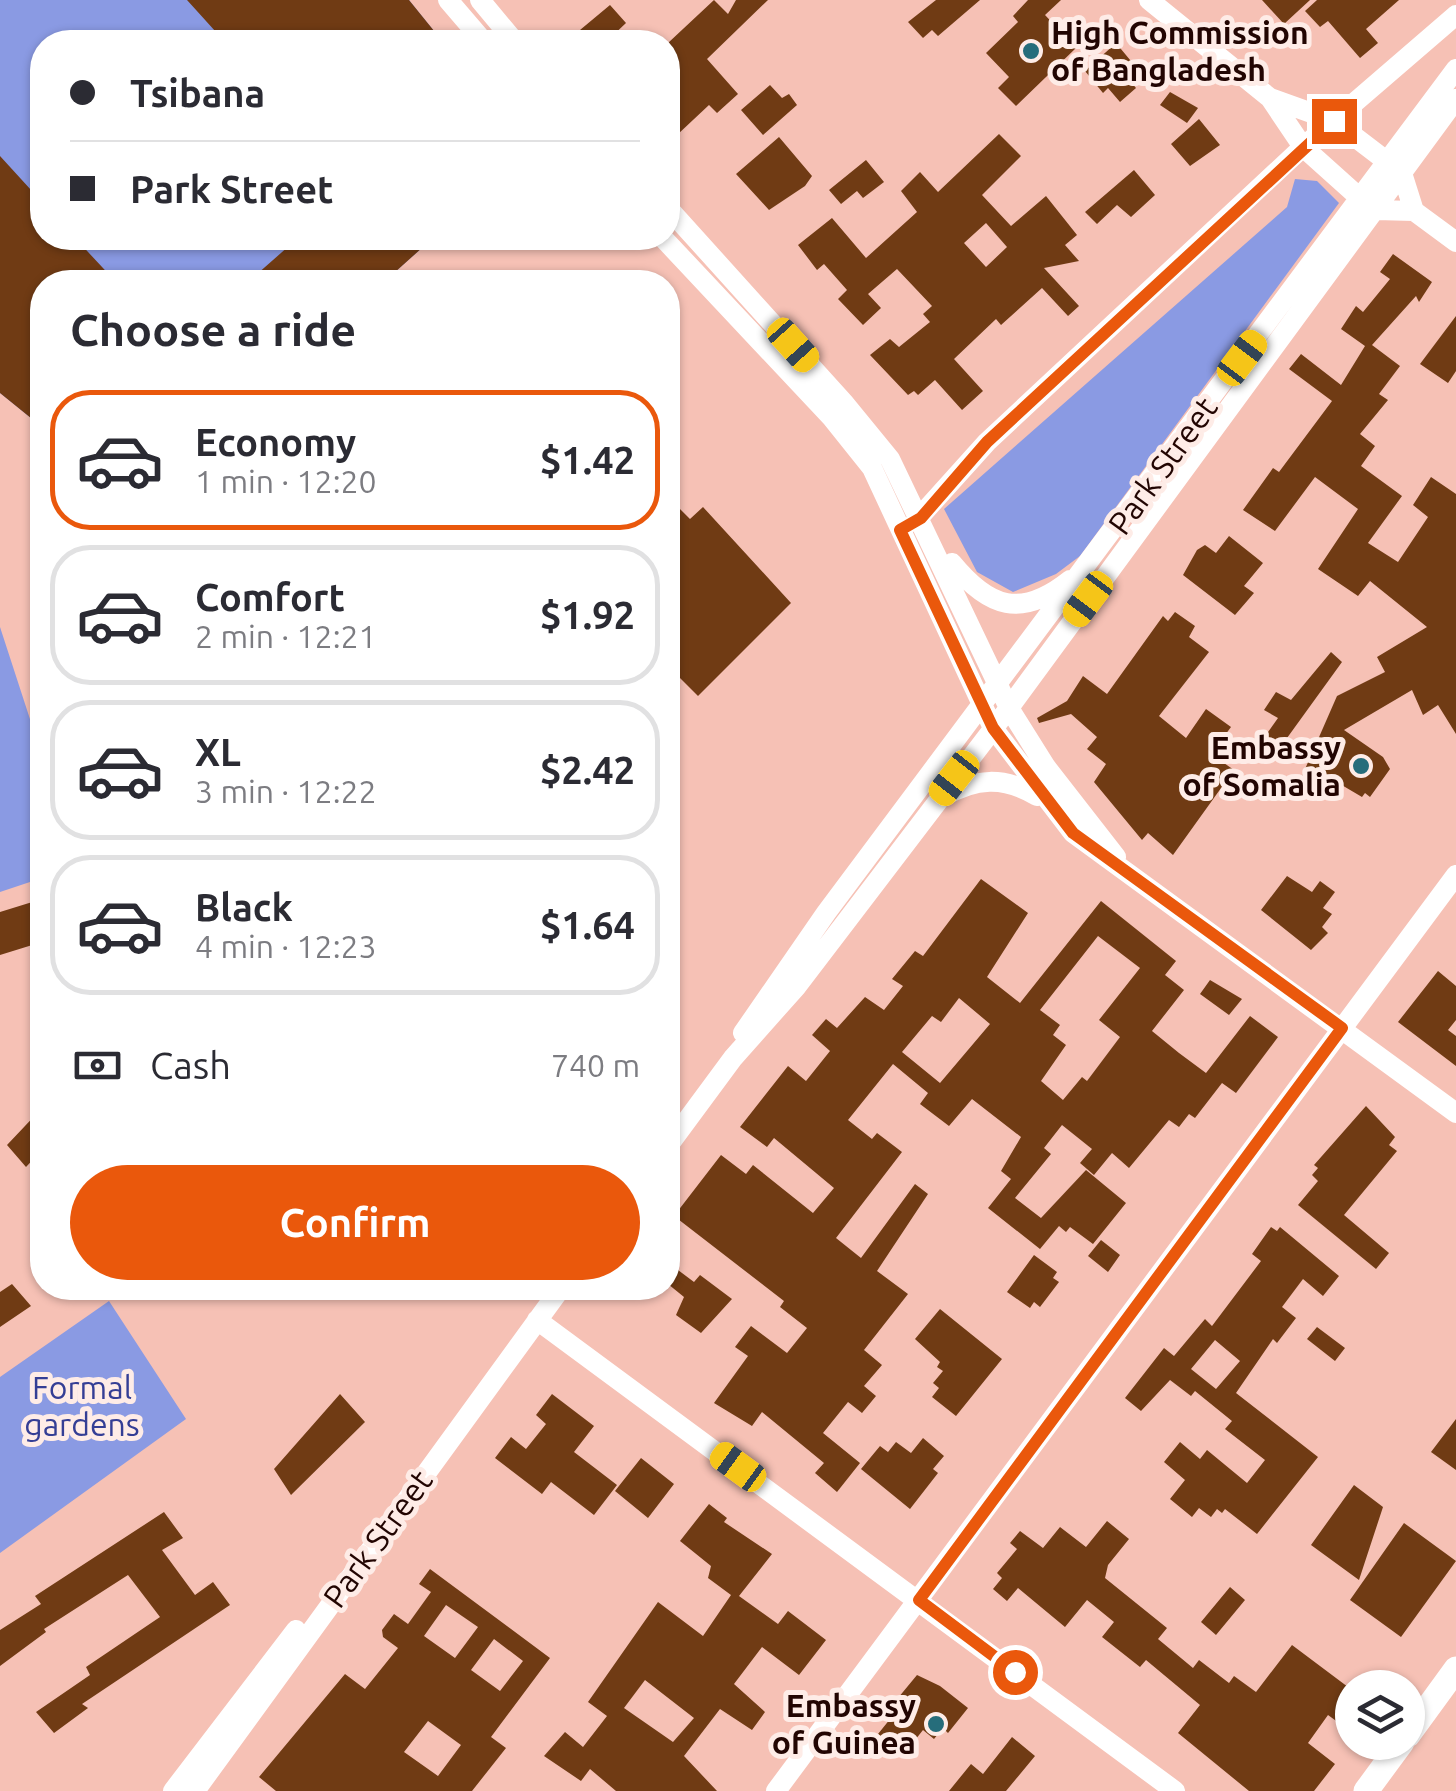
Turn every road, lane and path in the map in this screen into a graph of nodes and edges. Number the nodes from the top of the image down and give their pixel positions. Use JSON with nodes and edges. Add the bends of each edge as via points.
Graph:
{"nodes":[{"id":1,"x":448,"y":0,"type":"edge"},
{"id":2,"x":480,"y":0,"type":"edge"},
{"id":3,"x":1150,"y":0,"type":"edge"},
{"id":4,"x":1456,"y":15,"type":"edge"},
{"id":5,"x":474,"y":30,"type":"edge"},
{"id":6,"x":505,"y":30,"type":"edge"},
{"id":7,"x":1456,"y":70,"type":"edge"},
{"id":8,"x":1270,"y":98,"type":"junction"},
{"id":9,"x":1456,"y":100,"type":"edge"},
{"id":10,"x":1334,"y":121,"type":"junction"},
{"id":11,"x":1303,"y":146,"type":"junction"},
{"id":12,"x":1395,"y":168,"type":"junction"},
{"id":13,"x":1368,"y":204,"type":"junction"},
{"id":14,"x":1414,"y":211,"type":"junction"},
{"id":15,"x":680,"y":221,"type":"edge"},
{"id":16,"x":1456,"y":242,"type":"edge"},
{"id":17,"x":674,"y":250,"type":"edge"},
{"id":18,"x":921,"y":518,"type":"junction"},
{"id":19,"x":900,"y":530,"type":"junction"},
{"id":20,"x":931,"y":538,"type":"junction"},
{"id":21,"x":1103,"y":547,"type":"junction"},
{"id":22,"x":998,"y":686,"type":"junction"},
{"id":23,"x":982,"y":706,"type":"junction"},
{"id":24,"x":1008,"y":708,"type":"junction"},
{"id":25,"x":993,"y":728,"type":"junction"},
{"id":26,"x":935,"y":802,"type":"junction"},
{"id":27,"x":1047,"y":803,"type":"junction"},
{"id":28,"x":1123,"y":866,"type":"junction"},
{"id":29,"x":1456,"y":874,"type":"edge"},
{"id":30,"x":1342,"y":1028,"type":"junction"},
{"id":31,"x":733,"y":1058,"type":"junction"},
{"id":32,"x":1456,"y":1113,"type":"edge"},
{"id":33,"x":680,"y":1130,"type":"edge"},
{"id":34,"x":553,"y":1300,"type":"edge"},
{"id":35,"x":537,"y":1320,"type":"junction"},
{"id":36,"x":385,"y":1530,"type":"junction"},
{"id":37,"x":919,"y":1600,"type":"junction"},
{"id":38,"x":1456,"y":1670,"type":"edge"},
{"id":39,"x":1425,"y":1712,"type":"edge"},
{"id":40,"x":1389,"y":1760,"type":"edge"},
{"id":41,"x":173,"y":1791,"type":"edge"},
{"id":42,"x":195,"y":1791,"type":"edge"},
{"id":43,"x":776,"y":1791,"type":"edge"},
{"id":44,"x":1175,"y":1791,"type":"edge"},
{"id":45,"x":1366,"y":1791,"type":"edge"}],
"edges":[{"from":1,"to":5,"type":"street"},
{"from":2,"to":6,"type":"street"},
{"from":3,"to":8,"type":"street"},
{"from":4,"to":10,"type":"street"},
{"from":7,"to":12,"type":"street","name":"Park Street"},
{"from":8,"to":10,"type":"street"},
{"from":8,"to":11,"type":"street"},
{"from":9,"to":12,"type":"street","name":"Park Street"},
{"from":10,"to":11,"type":"street"},
{"from":10,"to":12,"type":"street"},
{"from":11,"to":13,"type":"street"},
{"from":11,"to":18,"type":"street","via":[[976,452]]},
{"from":12,"to":13,"type":"street","name":"Park Street"},
{"from":12,"to":14,"type":"street"},
{"from":13,"to":14,"type":"street"},
{"from":13,"to":21,"type":"street","name":"Park Street"},
{"from":13,"to":24,"type":"street","name":"Park Street"},
{"from":14,"to":16,"type":"street"},
{"from":15,"to":18,"type":"street","via":[[862,424],[890,459]]},
{"from":17,"to":19,"type":"street","via":[[847,434],[882,485]]},
{"from":18,"to":19,"type":"street"},
{"from":18,"to":20,"type":"street"},
{"from":19,"to":23,"type":"street"},
{"from":20,"to":21,"type":"street","via":[[972,588],[1004,604],[1050,595]]},
{"from":20,"to":22,"type":"street"},
{"from":21,"to":22,"type":"street","name":"Park Street"},
{"from":22,"to":23,"type":"street","name":"Park Street"},
{"from":22,"to":24,"type":"street"},
{"from":23,"to":25,"type":"street"},
{"from":23,"to":31,"type":"street","name":"Park Street","via":[[826,912],[745,1029]]},
{"from":24,"to":25,"type":"street","name":"Park Street"},
{"from":24,"to":28,"type":"street"},
{"from":25,"to":26,"type":"street","name":"Park Street"},
{"from":25,"to":27,"type":"street"},
{"from":26,"to":27,"type":"street","via":[[963,786],[993,780]]},
{"from":26,"to":31,"type":"street","name":"Park Street","via":[[797,986]]},
{"from":27,"to":28,"type":"street","via":[[1080,840]]},
{"from":28,"to":30,"type":"street"},
{"from":29,"to":30,"type":"street"},
{"from":30,"to":32,"type":"street"},
{"from":30,"to":37,"type":"street"},
{"from":31,"to":33,"type":"street","name":"Park Street"},
{"from":34,"to":35,"type":"street","name":"Park Street"},
{"from":35,"to":36,"type":"street","name":"Park Street"},
{"from":35,"to":37,"type":"street"},
{"from":36,"to":41,"type":"street","via":[[295,1630]]},
{"from":36,"to":42,"type":"street","name":"Park Street"},
{"from":37,"to":43,"type":"street"},
{"from":37,"to":44,"type":"street"},
{"from":38,"to":39,"type":"main road"},
{"from":40,"to":45,"type":"main road"}]}
